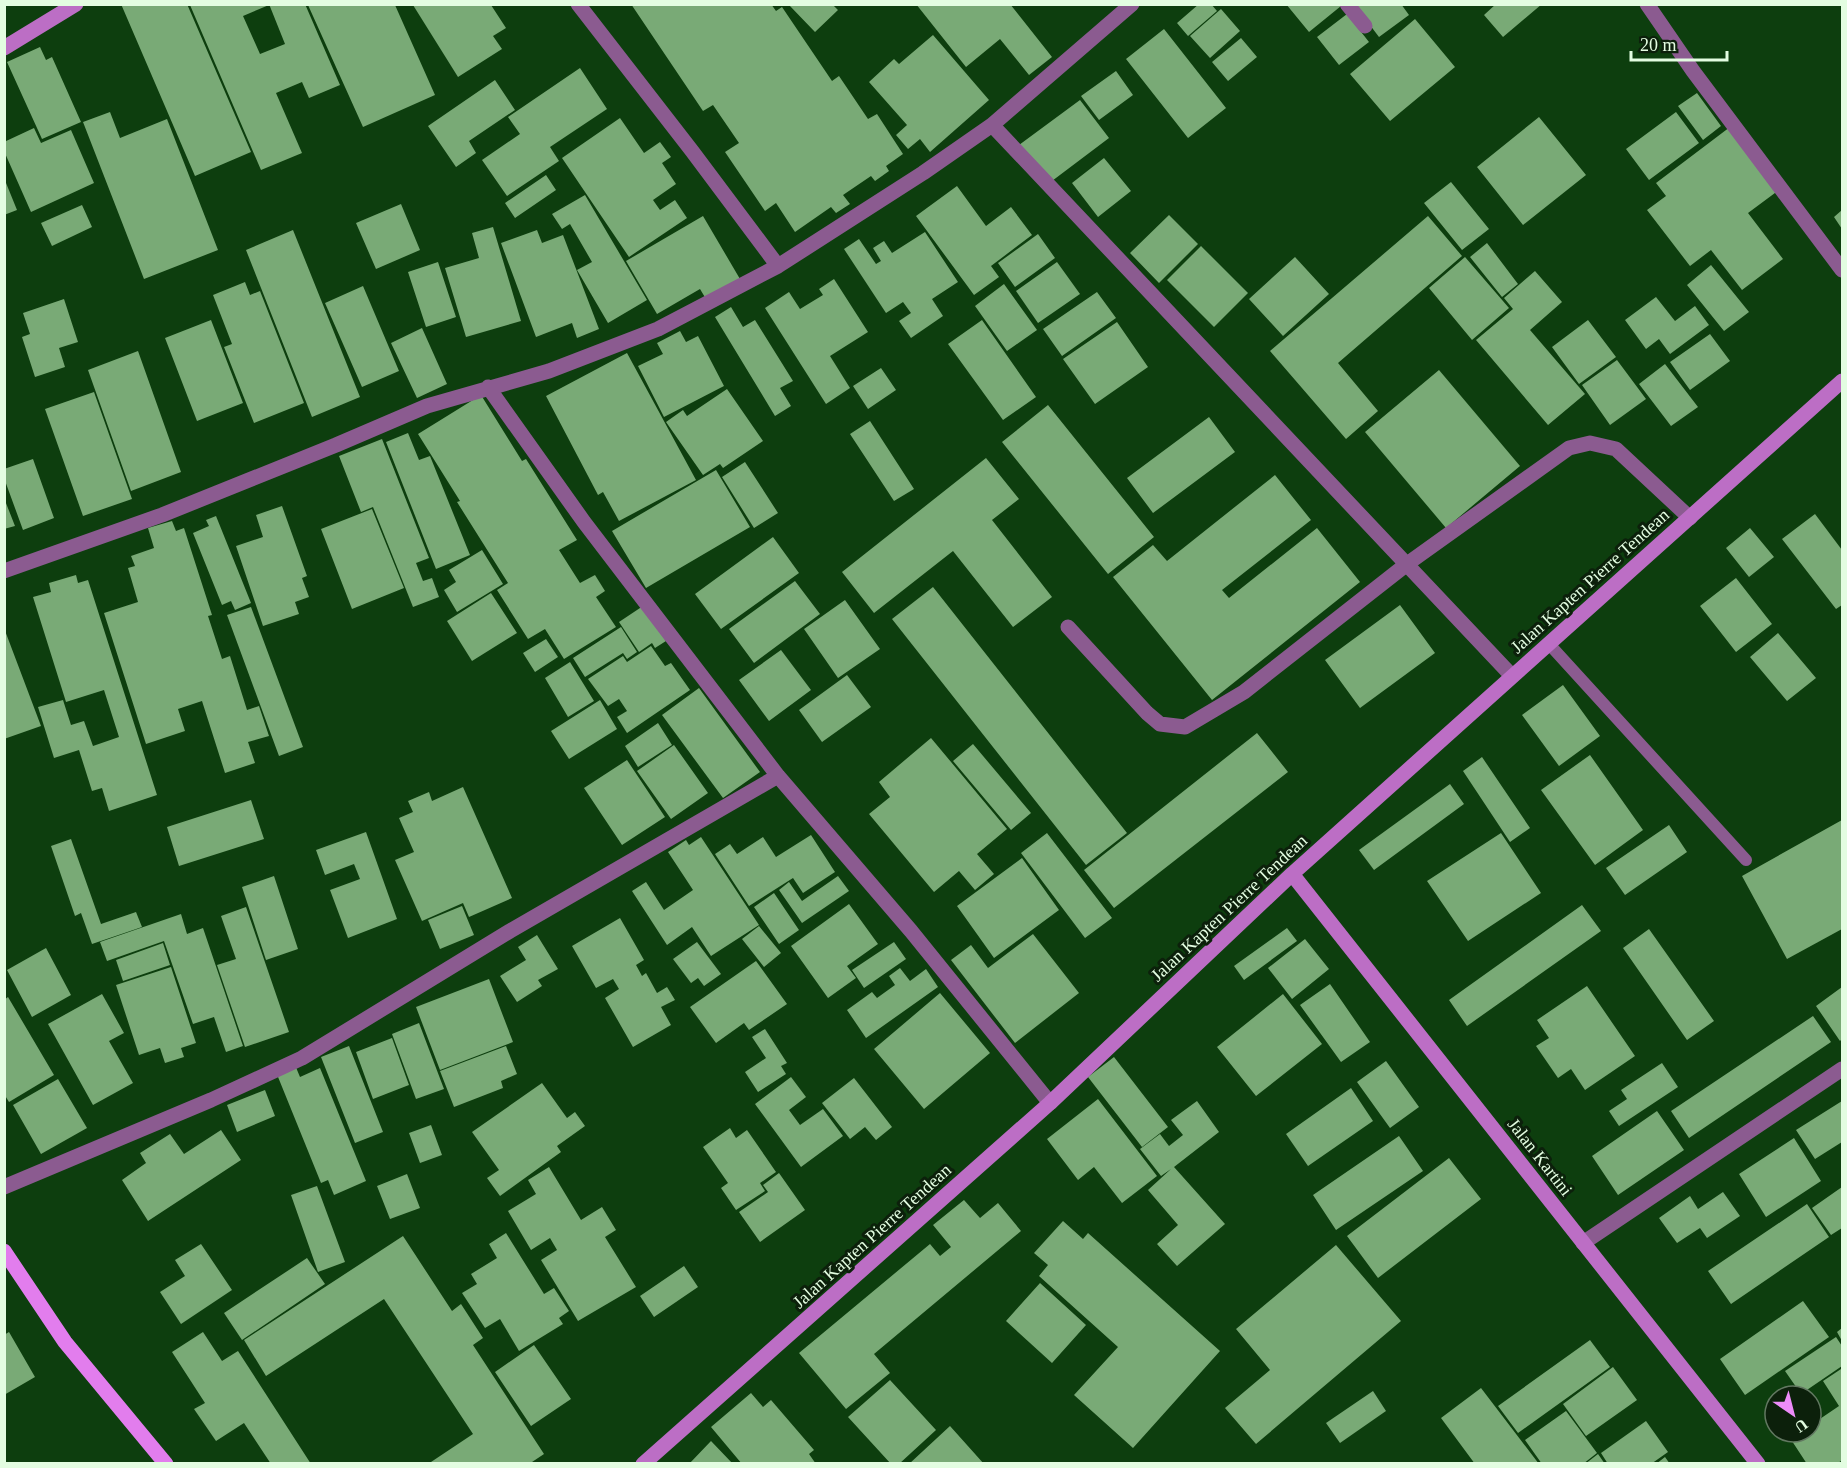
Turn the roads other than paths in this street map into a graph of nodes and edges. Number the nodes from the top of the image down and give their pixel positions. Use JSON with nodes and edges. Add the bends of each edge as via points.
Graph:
{"nodes":[{"id":1,"x":76,"y":4,"type":"edge"},
{"id":2,"x":578,"y":4,"type":"edge"},
{"id":3,"x":1132,"y":4,"type":"edge"},
{"id":4,"x":1347,"y":4,"type":"edge"},
{"id":5,"x":1647,"y":4,"type":"edge"},
{"id":6,"x":1365,"y":26,"type":"dead end"},
{"id":7,"x":4,"y":48,"type":"edge"},
{"id":8,"x":992,"y":125,"type":"junction"},
{"id":9,"x":778,"y":266,"type":"junction"},
{"id":10,"x":1842,"y":270,"type":"edge"},
{"id":11,"x":1842,"y":381,"type":"edge"},
{"id":12,"x":488,"y":387,"type":"junction"},
{"id":13,"x":1690,"y":518,"type":"junction"},
{"id":14,"x":1407,"y":564,"type":"junction"},
{"id":15,"x":4,"y":571,"type":"edge"},
{"id":16,"x":1068,"y":627,"type":"dead end"},
{"id":17,"x":1549,"y":644,"type":"junction"},
{"id":18,"x":1512,"y":676,"type":"junction"},
{"id":19,"x":778,"y":776,"type":"junction"},
{"id":20,"x":1746,"y":860,"type":"dead end"},
{"id":21,"x":1292,"y":874,"type":"junction"},
{"id":22,"x":1842,"y":1069,"type":"edge"},
{"id":23,"x":1050,"y":1103,"type":"junction"},
{"id":24,"x":4,"y":1186,"type":"edge"},
{"id":25,"x":1583,"y":1243,"type":"junction"},
{"id":26,"x":4,"y":1251,"type":"edge"},
{"id":27,"x":166,"y":1464,"type":"edge"},
{"id":28,"x":643,"y":1464,"type":"edge"},
{"id":29,"x":1758,"y":1464,"type":"edge"}],
"edges":[{"from":1,"to":7,"type":"main road"},
{"from":2,"to":9,"type":"street"},
{"from":3,"to":8,"type":"street"},
{"from":4,"to":6,"type":"street"},
{"from":5,"to":10,"type":"street"},
{"from":8,"to":9,"type":"street"},
{"from":8,"to":14,"type":"street"},
{"from":9,"to":12,"type":"street","via":[[658,329],[549,371]]},
{"from":11,"to":13,"type":"main road","name":"Jalan Kapten Pierre Tendean"},
{"from":12,"to":15,"type":"street","via":[[428,406],[162,515]]},
{"from":12,"to":19,"type":"street","via":[[584,522]]},
{"from":13,"to":14,"type":"street","via":[[1616,449],[1590,443],[1569,448]]},
{"from":13,"to":17,"type":"main road","name":"Jalan Kapten Pierre Tendean"},
{"from":14,"to":16,"type":"street","via":[[1244,692],[1185,728],[1160,724],[1147,713]]},
{"from":14,"to":18,"type":"street"},
{"from":17,"to":18,"type":"main road","name":"Jalan Kapten Pierre Tendean"},
{"from":17,"to":20,"type":"lane"},
{"from":18,"to":21,"type":"main road","name":"Jalan Kapten Pierre Tendean"},
{"from":19,"to":23,"type":"street"},
{"from":19,"to":24,"type":"street","via":[[510,931],[302,1058]]},
{"from":21,"to":23,"type":"main road","name":"Jalan Kapten Pierre Tendean"},
{"from":21,"to":25,"type":"main road","name":"Jalan Kartini"},
{"from":22,"to":25,"type":"street"},
{"from":23,"to":28,"type":"main road","name":"Jalan Kapten Pierre Tendean"},
{"from":25,"to":29,"type":"main road","name":"Jalan Kartini"},
{"from":26,"to":27,"type":"main road","via":[[65,1342]]}]}
